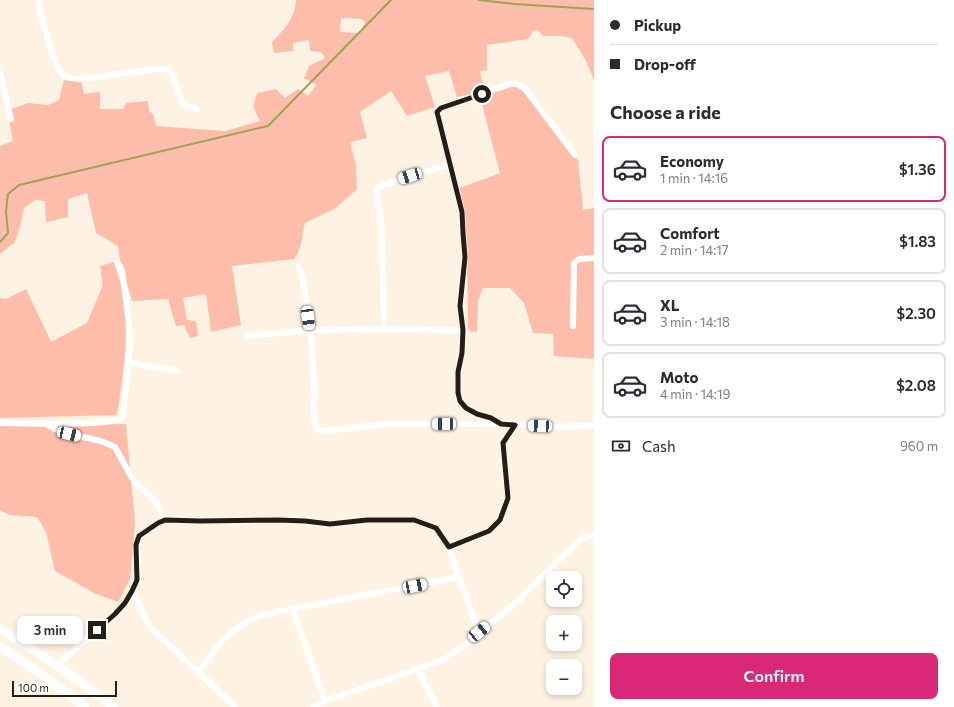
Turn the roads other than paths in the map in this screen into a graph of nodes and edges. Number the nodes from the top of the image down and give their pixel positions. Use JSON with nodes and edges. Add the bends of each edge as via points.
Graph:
{"nodes":[{"id":1,"x":38,"y":0,"type":"edge"},
{"id":2,"x":0,"y":73,"type":"edge"},
{"id":3,"x":197,"y":109,"type":"dead end"},
{"id":4,"x":10,"y":119,"type":"dead end"},
{"id":5,"x":575,"y":155,"type":"dead end"},
{"id":6,"x":450,"y":164,"type":"junction"},
{"id":7,"x":594,"y":258,"type":"edge"},
{"id":8,"x":117,"y":263,"type":"dead end"},
{"id":9,"x":299,"y":267,"type":"dead end"},
{"id":10,"x":573,"y":326,"type":"dead end"},
{"id":11,"x":384,"y":329,"type":"junction"},
{"id":12,"x":310,"y":330,"type":"junction"},
{"id":13,"x":463,"y":330,"type":"junction"},
{"id":14,"x":246,"y":336,"type":"dead end"},
{"id":15,"x":128,"y":362,"type":"junction"},
{"id":16,"x":177,"y":371,"type":"dead end"},
{"id":17,"x":0,"y":423,"type":"edge"},
{"id":18,"x":44,"y":423,"type":"junction"},
{"id":19,"x":501,"y":424,"type":"junction"},
{"id":20,"x":515,"y":425,"type":"junction"},
{"id":21,"x":594,"y":425,"type":"edge"},
{"id":22,"x":165,"y":520,"type":"junction"},
{"id":23,"x":594,"y":535,"type":"edge"},
{"id":24,"x":449,"y":547,"type":"junction"},
{"id":25,"x":459,"y":578,"type":"junction"},
{"id":26,"x":132,"y":591,"type":"junction"},
{"id":27,"x":293,"y":610,"type":"junction"},
{"id":28,"x":0,"y":629,"type":"edge"},
{"id":29,"x":479,"y":632,"type":"junction"},
{"id":30,"x":0,"y":646,"type":"edge"},
{"id":31,"x":57,"y":665,"type":"junction"},
{"id":32,"x":417,"y":669,"type":"junction"},
{"id":33,"x":198,"y":673,"type":"junction"},
{"id":34,"x":325,"y":701,"type":"junction"},
{"id":35,"x":85,"y":707,"type":"edge"},
{"id":36,"x":114,"y":707,"type":"edge"},
{"id":37,"x":235,"y":707,"type":"edge"},
{"id":38,"x":313,"y":707,"type":"edge"},
{"id":39,"x":437,"y":707,"type":"edge"}],
"edges":[{"from":1,"to":3,"type":"street","via":[[56,64],[63,75],[82,79],[167,69],[173,76],[182,104]]},
{"from":2,"to":4,"type":"street"},
{"from":5,"to":6,"type":"street","via":[[525,89],[517,84],[510,84],[441,108],[437,112]]},
{"from":6,"to":11,"type":"street","via":[[377,188],[382,232]]},
{"from":6,"to":13,"type":"street","via":[[462,212],[465,257],[460,306]]},
{"from":7,"to":10,"type":"street","via":[[579,259],[574,263]]},
{"from":8,"to":15,"type":"street","via":[[122,270],[129,324]]},
{"from":9,"to":12,"type":"street"},
{"from":11,"to":12,"type":"street"},
{"from":11,"to":13,"type":"street"},
{"from":12,"to":14,"type":"street"},
{"from":12,"to":19,"type":"street","via":[[314,422],[317,430],[387,424]]},
{"from":13,"to":19,"type":"street","via":[[458,372],[460,401],[466,408]]},
{"from":15,"to":16,"type":"street"},
{"from":15,"to":18,"type":"street","via":[[124,414],[121,418],[90,423]]},
{"from":17,"to":18,"type":"street"},
{"from":18,"to":22,"type":"street","via":[[61,432],[101,441],[115,447],[132,478],[156,502]]},
{"from":19,"to":20,"type":"street"},
{"from":20,"to":21,"type":"street"},
{"from":20,"to":24,"type":"street","via":[[503,443],[508,498],[500,520],[489,531]]},
{"from":22,"to":24,"type":"street","via":[[289,520],[330,524],[367,520],[414,520],[436,528]]},
{"from":22,"to":26,"type":"street","via":[[138,539],[137,580]]},
{"from":23,"to":29,"type":"street","via":[[584,537],[520,599]]},
{"from":24,"to":25,"type":"street"},
{"from":25,"to":27,"type":"street"},
{"from":25,"to":29,"type":"street"},
{"from":26,"to":31,"type":"street","via":[[115,614]]},
{"from":26,"to":33,"type":"street","via":[[149,626]]},
{"from":27,"to":33,"type":"street","via":[[261,615],[237,628],[217,646]]},
{"from":27,"to":34,"type":"street"},
{"from":28,"to":31,"type":"main road"},
{"from":29,"to":32,"type":"street","via":[[443,660]]},
{"from":30,"to":35,"type":"main road"},
{"from":31,"to":36,"type":"main road"},
{"from":32,"to":34,"type":"street"},
{"from":32,"to":39,"type":"street"},
{"from":33,"to":37,"type":"street"},
{"from":34,"to":38,"type":"street"}]}
